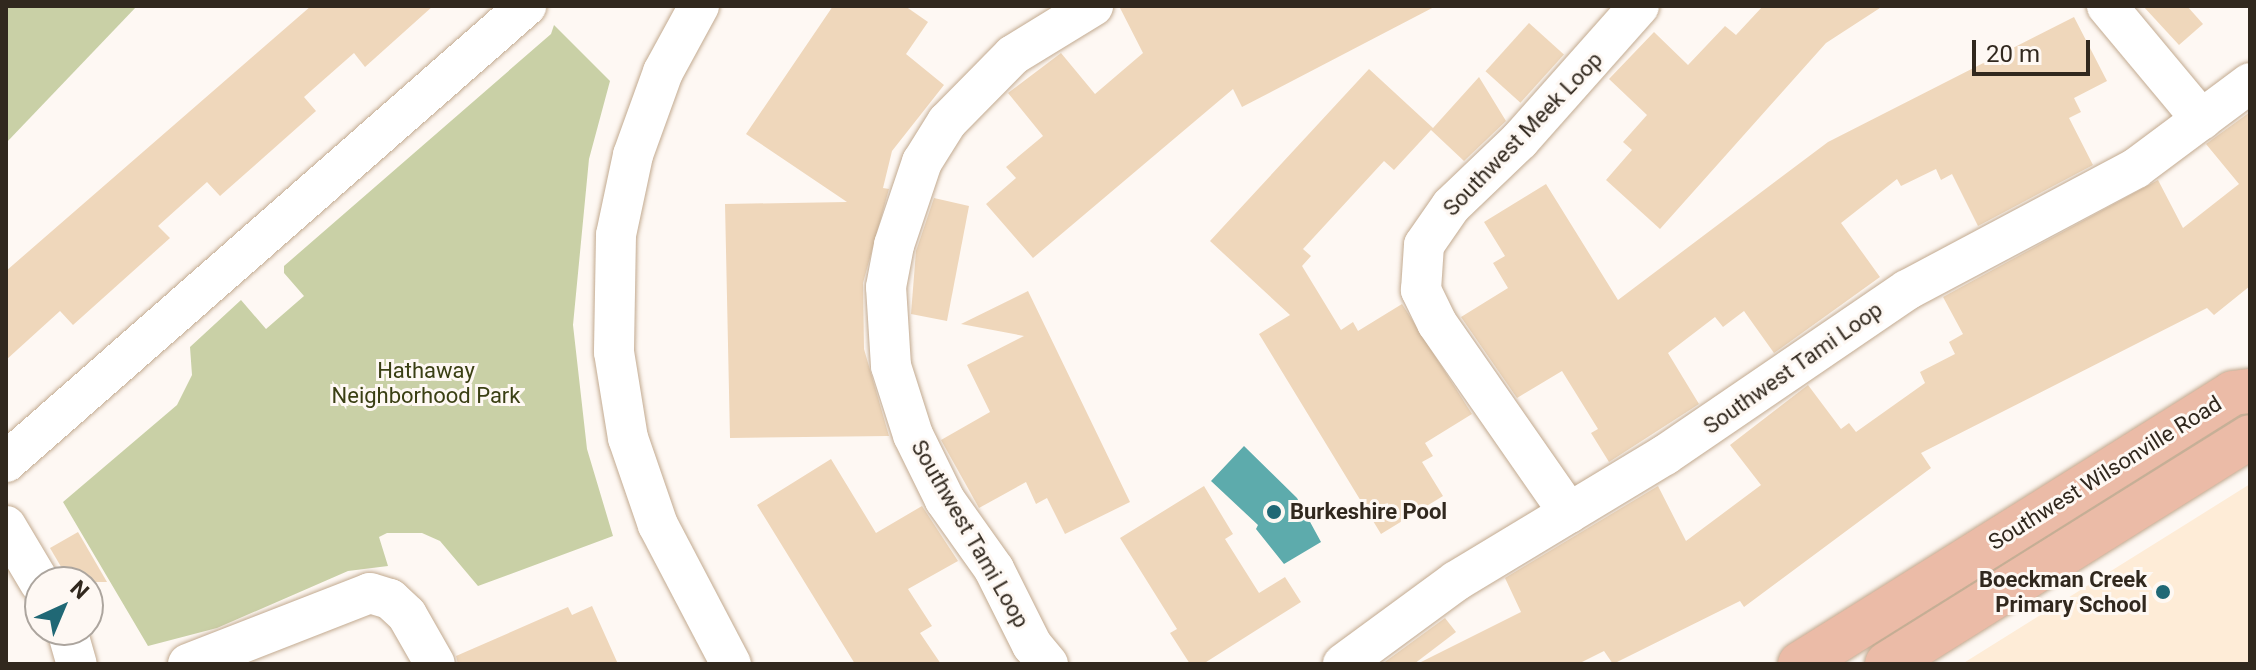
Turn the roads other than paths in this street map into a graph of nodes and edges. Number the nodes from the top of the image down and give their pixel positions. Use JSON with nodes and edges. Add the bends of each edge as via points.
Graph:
{"nodes":[{"id":1,"x":526,"y":6,"type":"edge"},
{"id":2,"x":699,"y":6,"type":"edge"},
{"id":3,"x":1093,"y":6,"type":"edge"},
{"id":4,"x":1639,"y":6,"type":"edge"},
{"id":5,"x":2107,"y":6,"type":"edge"},
{"id":6,"x":2250,"y":83,"type":"edge"},
{"id":7,"x":2202,"y":120,"type":"junction"},
{"id":8,"x":2250,"y":391,"type":"edge"},
{"id":9,"x":2250,"y":437,"type":"edge"},
{"id":10,"x":6,"y":462,"type":"edge"},
{"id":11,"x":1569,"y":513,"type":"junction"},
{"id":12,"x":6,"y":526,"type":"edge"},
{"id":13,"x":30,"y":566,"type":"edge"},
{"id":14,"x":188,"y":664,"type":"edge"},
{"id":15,"x":435,"y":664,"type":"edge"},
{"id":16,"x":731,"y":664,"type":"edge"},
{"id":17,"x":1048,"y":664,"type":"edge"},
{"id":18,"x":1343,"y":664,"type":"edge"},
{"id":19,"x":1800,"y":664,"type":"edge"},
{"id":20,"x":1887,"y":664,"type":"edge"}],
"edges":[{"from":1,"to":10,"type":"street"},
{"from":2,"to":16,"type":"street","via":[[663,72],[633,155],[616,235],[614,352],[628,438],[658,525]]},
{"from":3,"to":17,"type":"street","name":"Southwest Tami Loop","via":[[1013,55],[947,122],[922,162],[886,287],[891,366],[913,435],[945,500],[994,569],[1032,645]]},
{"from":4,"to":11,"type":"street","name":"Southwest Meek Loop","via":[[1520,140],[1451,206],[1424,245],[1421,290],[1437,323]]},
{"from":5,"to":7,"type":"street"},
{"from":6,"to":7,"type":"street","name":"Southwest Tami Loop"},
{"from":7,"to":11,"type":"street","name":"Southwest Tami Loop","via":[[2136,168],[1907,290],[1745,403]]},
{"from":8,"to":19,"type":"main road","name":"Southwest Wilsonville Road","via":[[2233,393]]},
{"from":9,"to":20,"type":"main road"},
{"from":11,"to":18,"type":"street","name":"Southwest Tami Loop","via":[[1456,581]]},
{"from":12,"to":13,"type":"street"},
{"from":14,"to":15,"type":"street","via":[[370,593],[390,599],[407,615]]}]}
